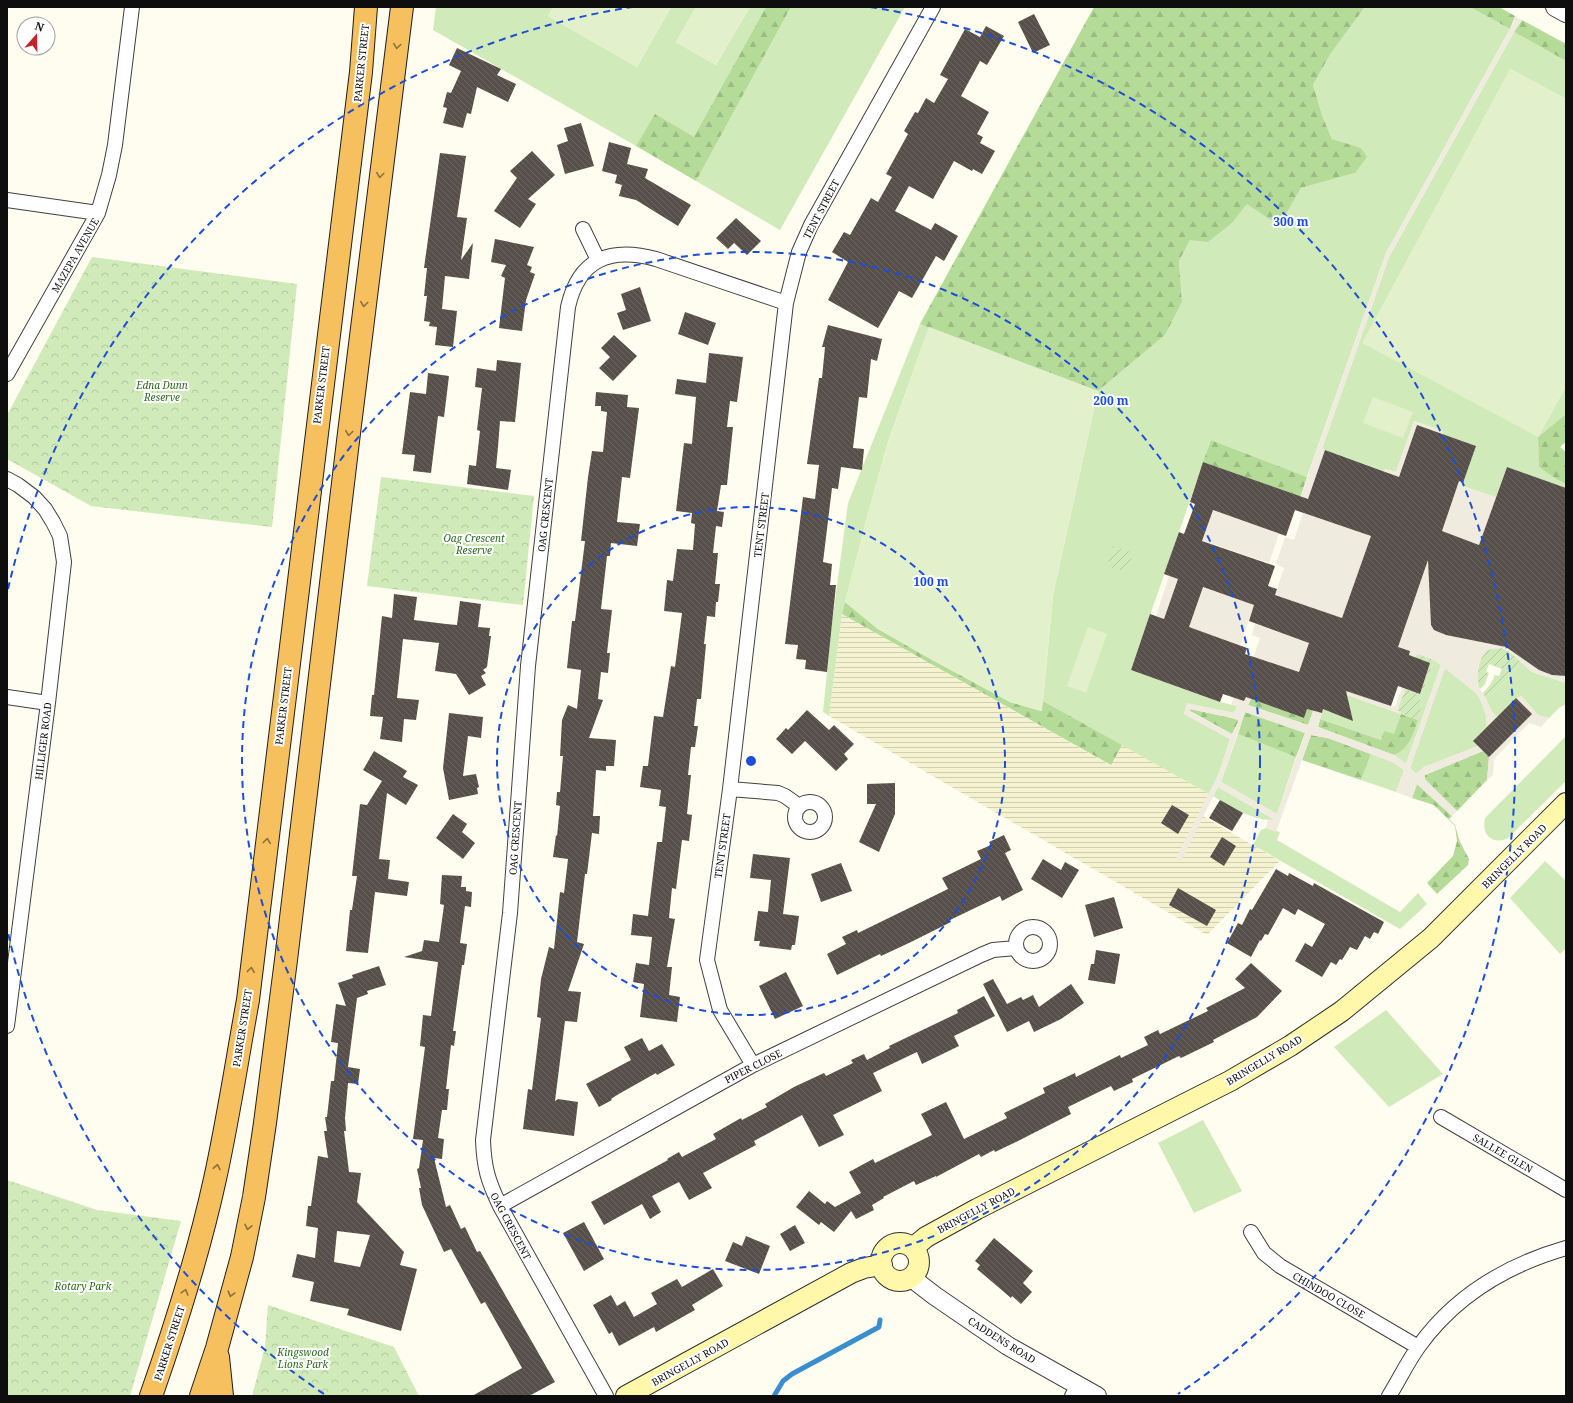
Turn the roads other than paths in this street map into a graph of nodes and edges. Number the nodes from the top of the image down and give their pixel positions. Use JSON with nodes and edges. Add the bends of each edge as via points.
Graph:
{"nodes":[{"id":1,"x":132,"y":7,"type":"edge"},
{"id":2,"x":366,"y":7,"type":"edge"},
{"id":3,"x":402,"y":7,"type":"edge"},
{"id":4,"x":933,"y":7,"type":"edge"},
{"id":5,"x":1555,"y":7,"type":"edge"},
{"id":6,"x":1566,"y":13,"type":"edge"},
{"id":7,"x":7,"y":200,"type":"edge"},
{"id":8,"x":98,"y":213,"type":"junction"},
{"id":9,"x":583,"y":229,"type":"dead end"},
{"id":10,"x":598,"y":260,"type":"junction"},
{"id":11,"x":786,"y":303,"type":"junction"},
{"id":12,"x":7,"y":374,"type":"edge"},
{"id":13,"x":7,"y":479,"type":"edge"},
{"id":14,"x":7,"y":697,"type":"edge"},
{"id":15,"x":48,"y":703,"type":"junction"},
{"id":16,"x":730,"y":788,"type":"junction"},
{"id":17,"x":1566,"y":803,"type":"edge"},
{"id":18,"x":799,"y":806,"type":"dead end"},
{"id":19,"x":13,"y":934,"type":"edge"},
{"id":20,"x":1016,"y":948,"type":"dead end"},
{"id":21,"x":7,"y":1026,"type":"edge"},
{"id":22,"x":753,"y":1066,"type":"junction"},
{"id":23,"x":1441,"y":1117,"type":"dead end"},
{"id":24,"x":1566,"y":1190,"type":"edge"},
{"id":25,"x":500,"y":1206,"type":"junction"},
{"id":26,"x":1251,"y":1232,"type":"dead end"},
{"id":27,"x":912,"y":1248,"type":"junction"},
{"id":28,"x":1566,"y":1248,"type":"edge"},
{"id":29,"x":882,"y":1265,"type":"junction"},
{"id":30,"x":912,"y":1276,"type":"junction"},
{"id":31,"x":1418,"y":1347,"type":"junction"},
{"id":32,"x":217,"y":1348,"type":"junction"},
{"id":33,"x":1075,"y":1391,"type":"edge"},
{"id":34,"x":151,"y":1396,"type":"edge"},
{"id":35,"x":201,"y":1396,"type":"edge"},
{"id":36,"x":222,"y":1396,"type":"edge"},
{"id":37,"x":606,"y":1396,"type":"edge"},
{"id":38,"x":626,"y":1396,"type":"edge"},
{"id":39,"x":1097,"y":1396,"type":"edge"},
{"id":40,"x":1389,"y":1396,"type":"edge"}],
"edges":[{"from":1,"to":8,"type":"street","name":"MAZEPA AVENUE","via":[[115,145]]},
{"from":34,"to":2,"type":"highway","name":"PARKER STREET","one_way":true,"via":[[202,1231],[225,1127],[248,1000]]},
{"from":3,"to":32,"type":"highway","one_way":true,"via":[[265,1123],[242,1257]]},
{"from":4,"to":11,"type":"street","name":"TENT STREET","via":[[811,225],[799,252]]},
{"from":5,"to":6,"type":"street"},
{"from":7,"to":8,"type":"street"},
{"from":8,"to":12,"type":"street","name":"MAZEPA AVENUE"},
{"from":9,"to":10,"type":"street"},
{"from":10,"to":11,"type":"street","name":"OAG CRESCENT","via":[[612,255],[640,254]]},
{"from":10,"to":25,"type":"street","name":"OAG CRESCENT","via":[[576,283],[568,307],[528,666],[510,913],[483,1140],[484,1161],[490,1185]]},
{"from":11,"to":16,"type":"street","name":"TENT STREET"},
{"from":13,"to":15,"type":"street","name":"HILLIGER ROAD","via":[[34,497],[45,509],[60,536],[64,562]]},
{"from":14,"to":15,"type":"street"},
{"from":15,"to":19,"type":"street","name":"HILLIGER ROAD"},
{"from":16,"to":18,"type":"street","via":[[778,793]]},
{"from":16,"to":22,"type":"street","name":"TENT STREET","via":[[707,960],[720,1010]]},
{"from":17,"to":27,"type":"main road","name":"BRINGELLY ROAD","via":[[1431,938],[1342,1011],[1290,1046],[1230,1081],[976,1209],[926,1237]]},
{"from":19,"to":21,"type":"street","name":"HILLIGER ROAD"},
{"from":20,"to":22,"type":"street","name":"PIPER CLOSE","via":[[993,950],[981,955]]},
{"from":22,"to":25,"type":"street","name":"PIPER CLOSE"},
{"from":23,"to":24,"type":"street","name":"SALLEE GLEN"},
{"from":25,"to":37,"type":"street","name":"OAG CRESCENT"},
{"from":26,"to":31,"type":"street","name":"CHINDOO CLOSE","via":[[1264,1253],[1280,1266]]},
{"from":27,"to":29,"type":"main road","via":[[907,1244],[894,1244],[884,1253]]},
{"from":27,"to":30,"type":"main road","via":[[919,1259],[917,1271]]},
{"from":28,"to":31,"type":"street","via":[[1524,1263],[1484,1284],[1442,1318]]},
{"from":29,"to":30,"type":"main road","via":[[884,1272],[894,1280],[907,1280]]},
{"from":29,"to":38,"type":"main road","name":"BRINGELLY ROAD","via":[[851,1273]]},
{"from":30,"to":33,"type":"street","name":"CADDENS ROAD","via":[[935,1296]]},
{"from":31,"to":40,"type":"street"},
{"from":32,"to":35,"type":"highway"},
{"from":32,"to":36,"type":"highway"},
{"from":33,"to":39,"type":"street","name":"CADDENS ROAD"}]}
